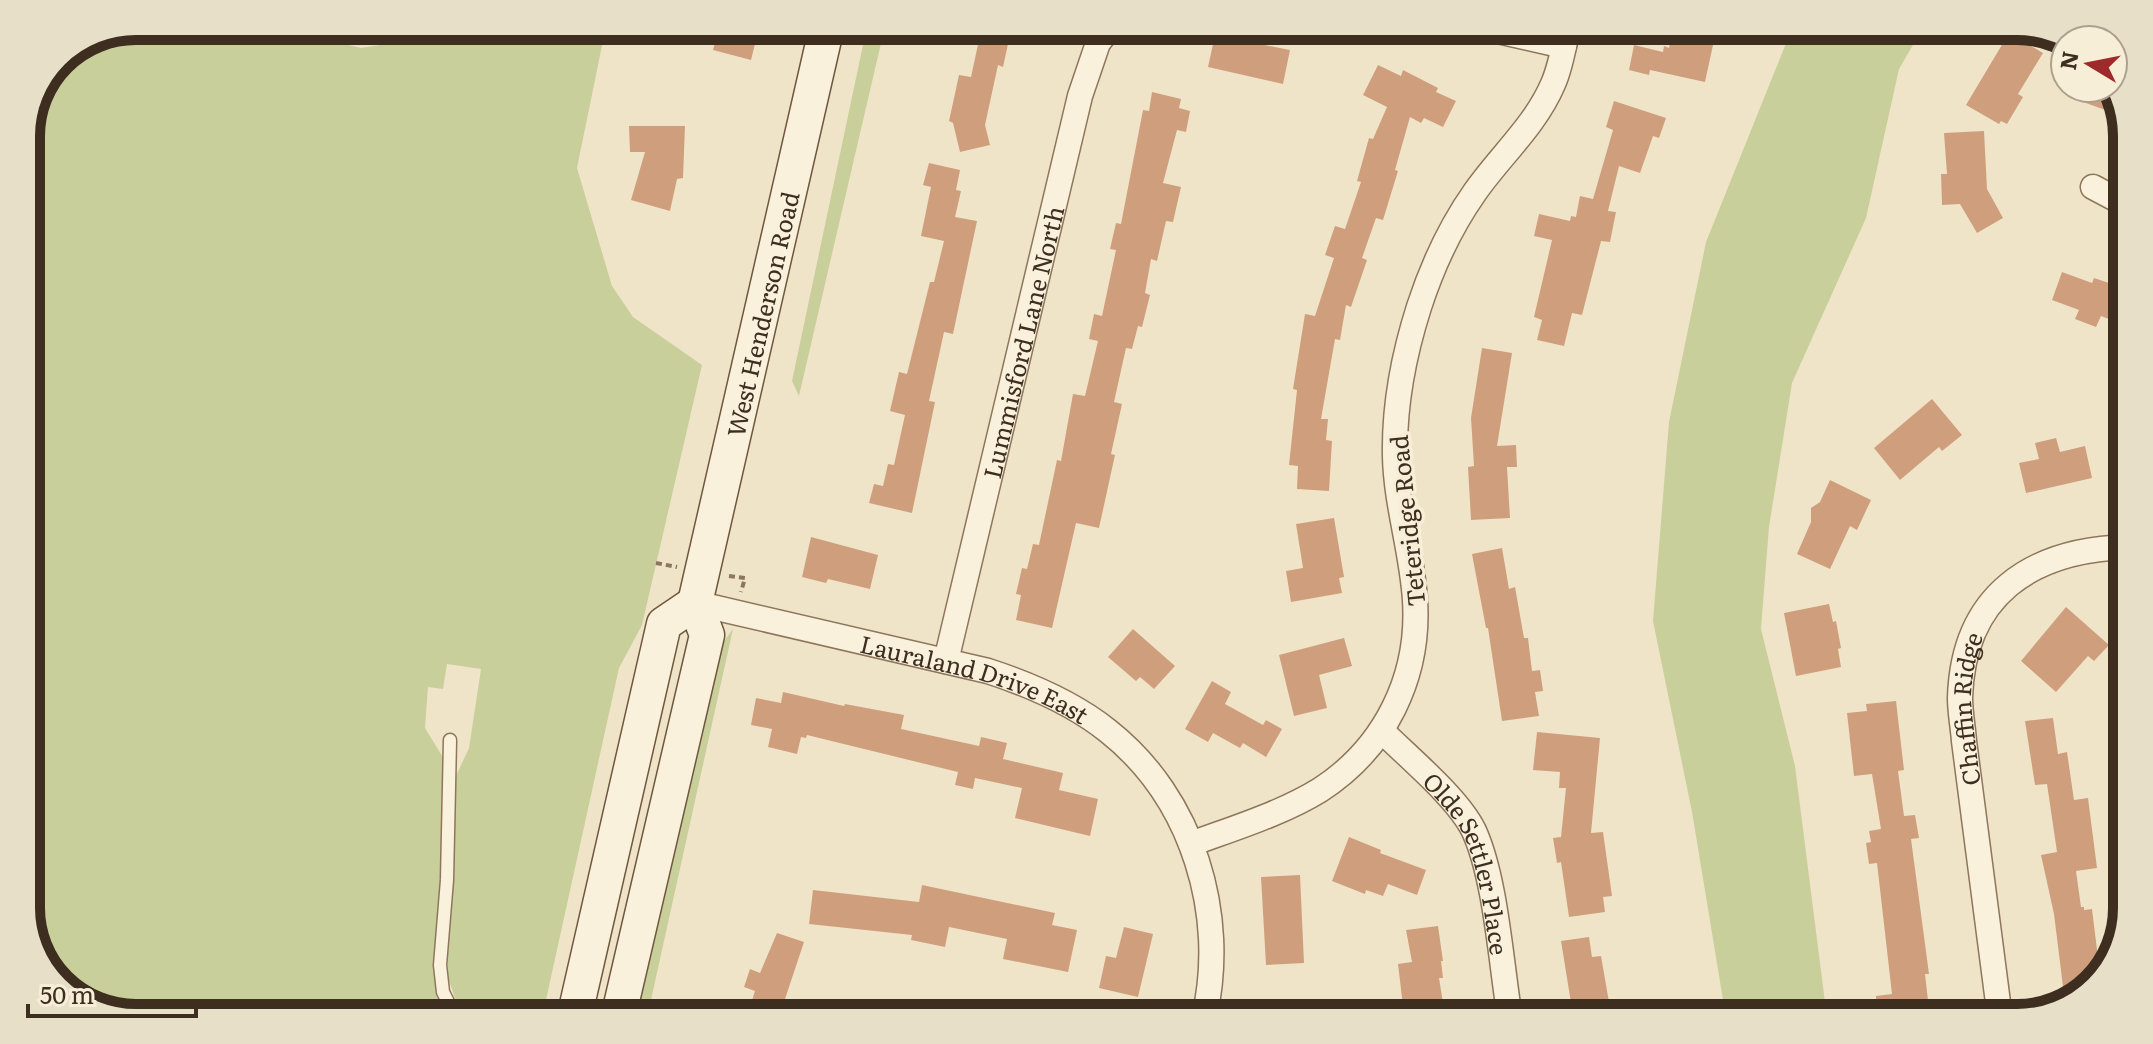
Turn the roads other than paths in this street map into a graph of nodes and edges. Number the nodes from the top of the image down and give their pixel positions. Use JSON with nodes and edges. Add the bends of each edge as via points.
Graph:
{"nodes":[{"id":1,"x":824,"y":40,"type":"edge"},
{"id":2,"x":1100,"y":40,"type":"edge"},
{"id":3,"x":1565,"y":40,"type":"edge"},
{"id":4,"x":2093,"y":187,"type":"dead end"},
{"id":5,"x":2113,"y":198,"type":"edge"},
{"id":6,"x":2113,"y":548,"type":"edge"},
{"id":7,"x":695,"y":603,"type":"junction"},
{"id":8,"x":946,"y":661,"type":"junction"},
{"id":9,"x":1382,"y":731,"type":"junction"},
{"id":10,"x":450,"y":740,"type":"dead end"},
{"id":11,"x":1191,"y":844,"type":"junction"},
{"id":12,"x":449,"y":1004,"type":"edge"},
{"id":13,"x":577,"y":1004,"type":"edge"},
{"id":14,"x":621,"y":1004,"type":"edge"},
{"id":15,"x":1206,"y":1004,"type":"edge"},
{"id":16,"x":1508,"y":1004,"type":"edge"},
{"id":17,"x":1998,"y":1004,"type":"edge"}],
"edges":[{"from":1,"to":7,"type":"main road","name":"West Henderson Road"},
{"from":2,"to":8,"type":"street","name":"Lummisford Lane North","via":[[1080,96]]},
{"from":3,"to":9,"type":"street","name":"Teteridge Road","via":[[1539,111],[1474,194],[1452,232],[1411,334],[1395,457],[1415,631],[1404,688]]},
{"from":4,"to":5,"type":"street"},
{"from":6,"to":17,"type":"street","name":"Chaffin Ridge","via":[[2055,558],[2021,574],[1986,608],[1966,660],[1960,698],[1964,741]]},
{"from":7,"to":8,"type":"street","name":"Lauraland Drive East"},
{"from":7,"to":13,"type":"main road","via":[[664,624]]},
{"from":7,"to":14,"type":"main road","name":"West Henderson Road","via":[[707,635]]},
{"from":8,"to":11,"type":"street","name":"Lauraland Drive East","via":[[1034,686],[1108,731],[1159,786]]},
{"from":9,"to":11,"type":"street","name":"Teteridge Road","via":[[1349,769],[1317,792]]},
{"from":9,"to":16,"type":"street","name":"Olde Settler Place","via":[[1473,829],[1491,898]]},
{"from":10,"to":12,"type":"lane","via":[[440,965]]},
{"from":11,"to":15,"type":"street","name":"Lauraland Drive East","via":[[1211,925]]}]}
